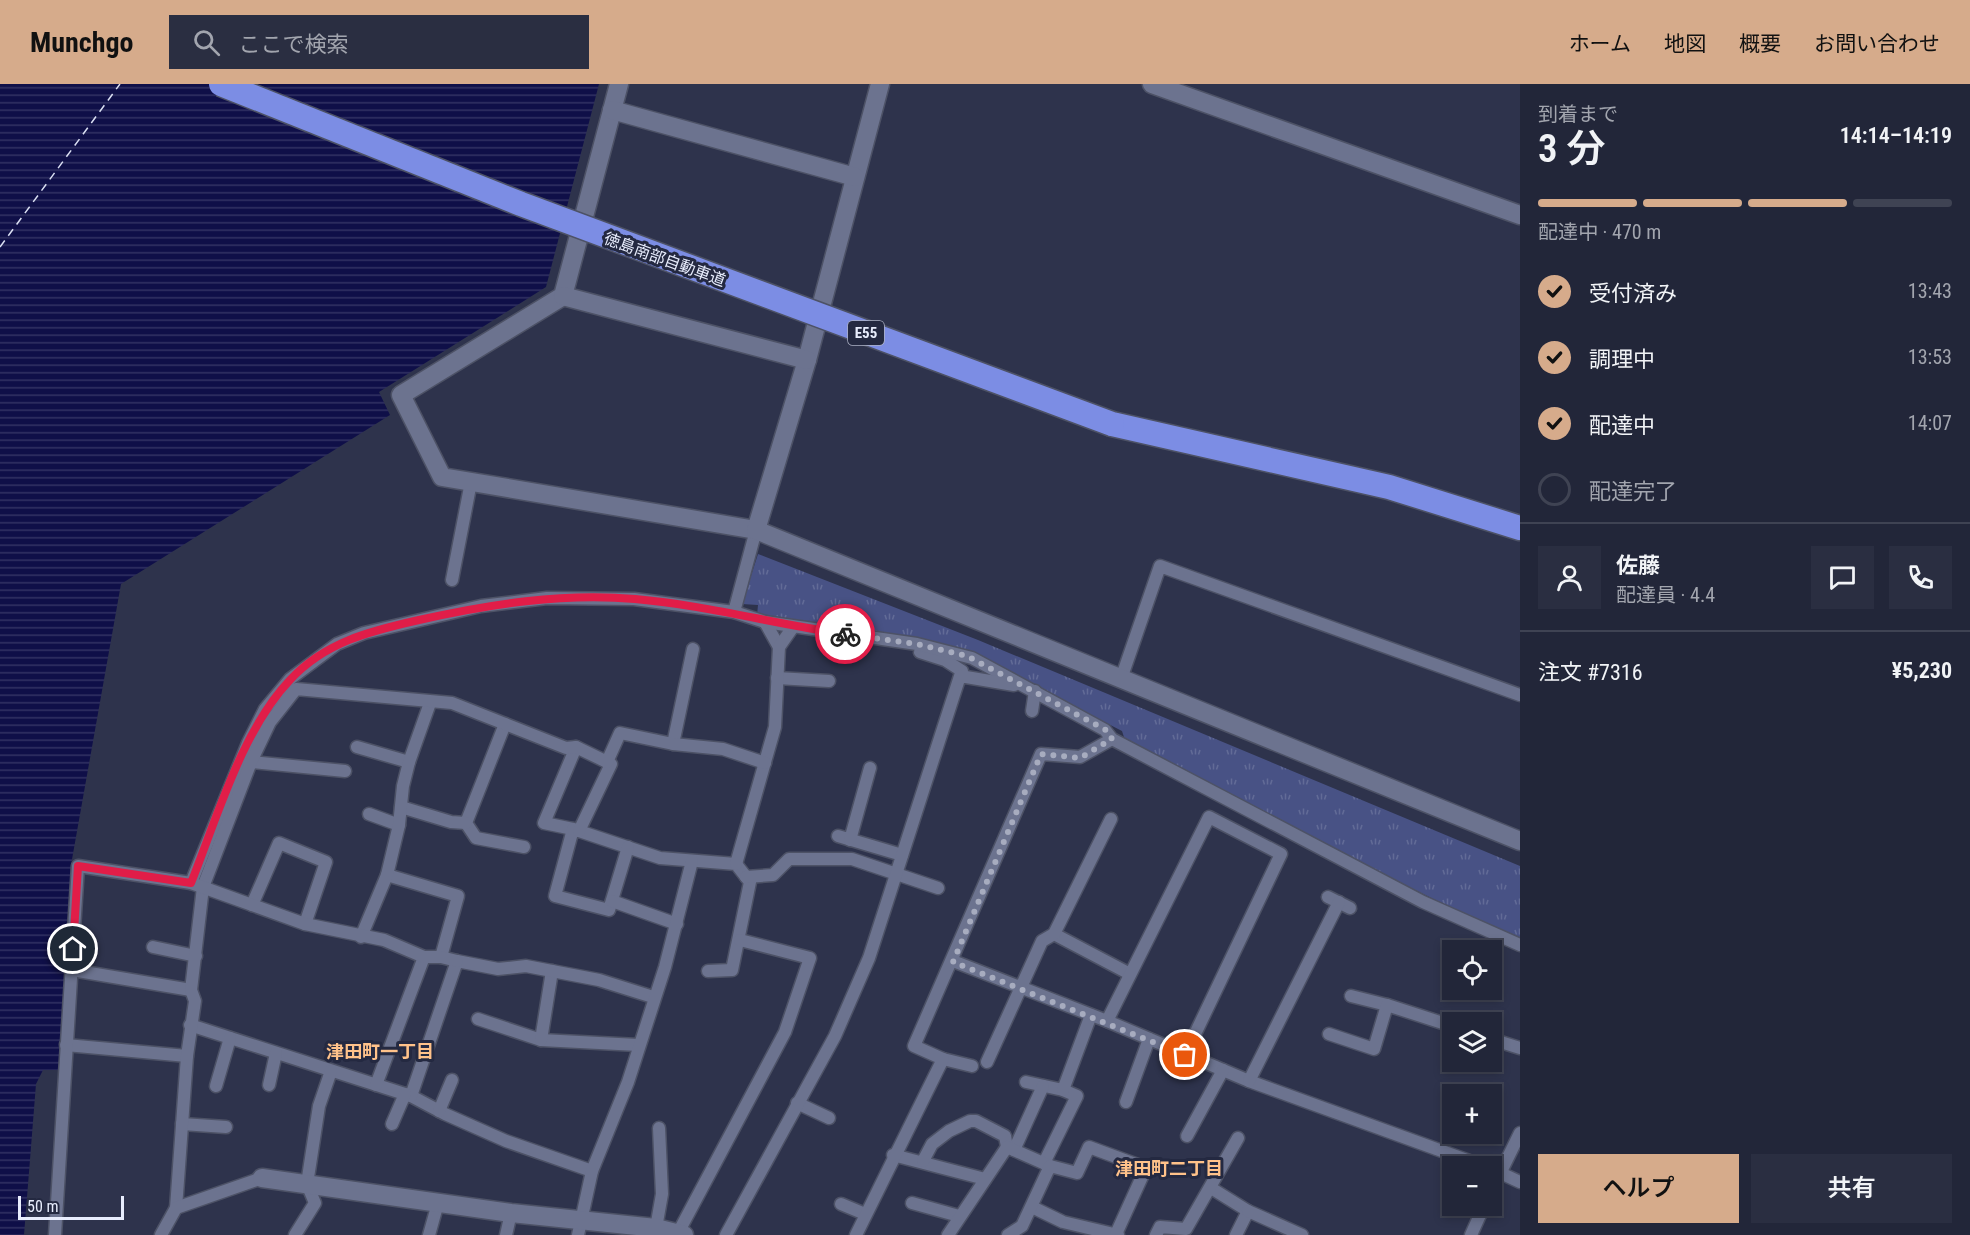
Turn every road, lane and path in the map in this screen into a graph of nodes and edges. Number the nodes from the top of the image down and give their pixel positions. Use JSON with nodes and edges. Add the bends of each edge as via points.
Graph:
{"nodes":[{"id":1,"x":221,"y":84,"type":"edge"},
{"id":2,"x":619,"y":84,"type":"edge"},
{"id":3,"x":879,"y":84,"type":"edge"},
{"id":4,"x":1152,"y":84,"type":"edge"},
{"id":5,"x":612,"y":110,"type":"junction"},
{"id":6,"x":855,"y":177,"type":"junction"},
{"id":7,"x":1520,"y":215,"type":"edge"},
{"id":8,"x":563,"y":296,"type":"junction"},
{"id":9,"x":807,"y":360,"type":"junction"},
{"id":10,"x":471,"y":482,"type":"junction"},
{"id":11,"x":1520,"y":528,"type":"edge"},
{"id":12,"x":756,"y":530,"type":"junction"},
{"id":13,"x":452,"y":580,"type":"dead end"},
{"id":14,"x":734,"y":612,"type":"junction"},
{"id":15,"x":765,"y":622,"type":"junction"},
{"id":16,"x":793,"y":627,"type":"junction"},
{"id":17,"x":778,"y":647,"type":"junction"},
{"id":18,"x":916,"y":648,"type":"junction"},
{"id":19,"x":693,"y":649,"type":"dead end"},
{"id":20,"x":967,"y":656,"type":"junction"},
{"id":21,"x":961,"y":674,"type":"junction"},
{"id":22,"x":777,"y":678,"type":"junction"},
{"id":23,"x":1121,"y":679,"type":"junction"},
{"id":24,"x":829,"y":681,"type":"dead end"},
{"id":25,"x":1032,"y":690,"type":"junction"},
{"id":26,"x":1520,"y":695,"type":"edge"},
{"id":27,"x":430,"y":703,"type":"junction"},
{"id":28,"x":1032,"y":711,"type":"dead end"},
{"id":29,"x":505,"y":724,"type":"junction"},
{"id":30,"x":1112,"y":739,"type":"junction"},
{"id":31,"x":673,"y":744,"type":"junction"},
{"id":32,"x":357,"y":747,"type":"dead end"},
{"id":33,"x":576,"y":747,"type":"junction"},
{"id":34,"x":250,"y":762,"type":"junction"},
{"id":35,"x":409,"y":762,"type":"junction"},
{"id":36,"x":607,"y":762,"type":"junction"},
{"id":37,"x":765,"y":763,"type":"junction"},
{"id":38,"x":870,"y":768,"type":"dead end"},
{"id":39,"x":345,"y":771,"type":"dead end"},
{"id":40,"x":401,"y":807,"type":"junction"},
{"id":41,"x":369,"y":814,"type":"dead end"},
{"id":42,"x":1111,"y":819,"type":"dead end"},
{"id":43,"x":466,"y":823,"type":"junction"},
{"id":44,"x":399,"y":825,"type":"junction"},
{"id":45,"x":576,"y":830,"type":"junction"},
{"id":46,"x":838,"y":836,"type":"dead end"},
{"id":47,"x":850,"y":840,"type":"junction"},
{"id":48,"x":1520,"y":841,"type":"edge"},
{"id":49,"x":524,"y":847,"type":"dead end"},
{"id":50,"x":628,"y":847,"type":"junction"},
{"id":51,"x":902,"y":855,"type":"junction"},
{"id":52,"x":692,"y":861,"type":"junction"},
{"id":53,"x":736,"y":864,"type":"junction"},
{"id":54,"x":895,"y":873,"type":"junction"},
{"id":55,"x":387,"y":875,"type":"junction"},
{"id":56,"x":746,"y":877,"type":"junction"},
{"id":57,"x":197,"y":885,"type":"junction"},
{"id":58,"x":938,"y":888,"type":"dead end"},
{"id":59,"x":612,"y":901,"type":"junction"},
{"id":60,"x":1339,"y":902,"type":"dead end"},
{"id":61,"x":252,"y":905,"type":"junction"},
{"id":62,"x":305,"y":924,"type":"junction"},
{"id":63,"x":677,"y":924,"type":"junction"},
{"id":64,"x":1054,"y":934,"type":"junction"},
{"id":65,"x":361,"y":937,"type":"junction"},
{"id":66,"x":740,"y":940,"type":"junction"},
{"id":67,"x":1520,"y":945,"type":"edge"},
{"id":68,"x":153,"y":947,"type":"dead end"},
{"id":69,"x":196,"y":956,"type":"junction"},
{"id":70,"x":424,"y":957,"type":"junction"},
{"id":71,"x":441,"y":957,"type":"junction"},
{"id":72,"x":457,"y":961,"type":"junction"},
{"id":73,"x":953,"y":962,"type":"junction"},
{"id":74,"x":72,"y":970,"type":"junction"},
{"id":75,"x":552,"y":971,"type":"junction"},
{"id":76,"x":708,"y":971,"type":"dead end"},
{"id":77,"x":1130,"y":974,"type":"junction"},
{"id":78,"x":1021,"y":988,"type":"junction"},
{"id":79,"x":191,"y":990,"type":"junction"},
{"id":80,"x":1352,"y":996,"type":"dead end"},
{"id":81,"x":653,"y":997,"type":"junction"},
{"id":82,"x":1387,"y":1005,"type":"junction"},
{"id":83,"x":1091,"y":1015,"type":"junction"},
{"id":84,"x":478,"y":1019,"type":"dead end"},
{"id":85,"x":1107,"y":1021,"type":"junction"},
{"id":86,"x":1442,"y":1023,"type":"edge"},
{"id":87,"x":190,"y":1025,"type":"junction"},
{"id":88,"x":1329,"y":1034,"type":"dead end"},
{"id":89,"x":230,"y":1038,"type":"junction"},
{"id":90,"x":541,"y":1040,"type":"junction"},
{"id":91,"x":1149,"y":1040,"type":"junction"},
{"id":92,"x":1502,"y":1042,"type":"edge"},
{"id":93,"x":66,"y":1045,"type":"junction"},
{"id":94,"x":638,"y":1045,"type":"junction"},
{"id":95,"x":1519,"y":1046,"type":"edge"},
{"id":96,"x":276,"y":1053,"type":"junction"},
{"id":97,"x":1185,"y":1055,"type":"junction"},
{"id":98,"x":187,"y":1056,"type":"junction"},
{"id":99,"x":943,"y":1059,"type":"junction"},
{"id":100,"x":987,"y":1062,"type":"dead end"},
{"id":101,"x":972,"y":1066,"type":"dead end"},
{"id":102,"x":1223,"y":1070,"type":"junction"},
{"id":103,"x":331,"y":1071,"type":"junction"},
{"id":104,"x":452,"y":1080,"type":"dead end"},
{"id":105,"x":1249,"y":1081,"type":"junction"},
{"id":106,"x":1026,"y":1082,"type":"dead end"},
{"id":107,"x":269,"y":1084,"type":"dead end"},
{"id":108,"x":376,"y":1085,"type":"junction"},
{"id":109,"x":216,"y":1086,"type":"dead end"},
{"id":110,"x":1043,"y":1086,"type":"junction"},
{"id":111,"x":1063,"y":1090,"type":"junction"},
{"id":112,"x":408,"y":1095,"type":"junction"},
{"id":113,"x":1126,"y":1102,"type":"dead end"},
{"id":114,"x":797,"y":1103,"type":"junction"},
{"id":115,"x":439,"y":1111,"type":"junction"},
{"id":116,"x":829,"y":1118,"type":"dead end"},
{"id":117,"x":182,"y":1124,"type":"junction"},
{"id":118,"x":392,"y":1124,"type":"dead end"},
{"id":119,"x":226,"y":1127,"type":"dead end"},
{"id":120,"x":659,"y":1128,"type":"dead end"},
{"id":121,"x":1520,"y":1133,"type":"edge"},
{"id":122,"x":1187,"y":1136,"type":"dead end"},
{"id":123,"x":1238,"y":1138,"type":"dead end"},
{"id":124,"x":1010,"y":1149,"type":"junction"},
{"id":125,"x":893,"y":1155,"type":"junction"},
{"id":126,"x":1456,"y":1156,"type":"edge"},
{"id":127,"x":923,"y":1161,"type":"junction"},
{"id":128,"x":1502,"y":1162,"type":"edge"},
{"id":129,"x":1047,"y":1164,"type":"junction"},
{"id":130,"x":592,"y":1171,"type":"junction"},
{"id":131,"x":1502,"y":1174,"type":"edge"},
{"id":132,"x":262,"y":1178,"type":"joint"},
{"id":133,"x":985,"y":1179,"type":"junction"},
{"id":134,"x":1520,"y":1182,"type":"edge"},
{"id":135,"x":307,"y":1184,"type":"junction"},
{"id":136,"x":1211,"y":1188,"type":"junction"},
{"id":137,"x":438,"y":1203,"type":"junction"},
{"id":138,"x":912,"y":1203,"type":"dead end"},
{"id":139,"x":841,"y":1204,"type":"dead end"},
{"id":140,"x":1032,"y":1207,"type":"junction"},
{"id":141,"x":176,"y":1208,"type":"junction"},
{"id":142,"x":1248,"y":1211,"type":"junction"},
{"id":143,"x":511,"y":1213,"type":"junction"},
{"id":144,"x":865,"y":1214,"type":"junction"},
{"id":145,"x":959,"y":1216,"type":"junction"},
{"id":146,"x":1480,"y":1216,"type":"edge"},
{"id":147,"x":579,"y":1227,"type":"edge"},
{"id":148,"x":656,"y":1228,"type":"junction"},
{"id":149,"x":681,"y":1234,"type":"edge"},
{"id":150,"x":54,"y":1235,"type":"edge"},
{"id":151,"x":161,"y":1235,"type":"edge"},
{"id":152,"x":295,"y":1235,"type":"edge"},
{"id":153,"x":429,"y":1235,"type":"edge"},
{"id":154,"x":506,"y":1235,"type":"edge"},
{"id":155,"x":726,"y":1235,"type":"edge"},
{"id":156,"x":856,"y":1235,"type":"edge"},
{"id":157,"x":948,"y":1235,"type":"edge"},
{"id":158,"x":1008,"y":1235,"type":"edge"},
{"id":159,"x":1117,"y":1235,"type":"edge"},
{"id":160,"x":1156,"y":1235,"type":"edge"},
{"id":161,"x":1236,"y":1235,"type":"edge"},
{"id":162,"x":1302,"y":1235,"type":"edge"},
{"id":163,"x":1471,"y":1235,"type":"edge"}],
"edges":[{"from":1,"to":11,"type":"highway","name":"徳島南部自動車道","number":"E55","bridge":true,"via":[[532,209],[1112,424],[1389,487]]},
{"from":2,"to":5,"type":"street"},
{"from":3,"to":6,"type":"street"},
{"from":4,"to":7,"type":"street"},
{"from":5,"to":6,"type":"street"},
{"from":5,"to":8,"type":"street"},
{"from":6,"to":9,"type":"street"},
{"from":8,"to":9,"type":"street"},
{"from":8,"to":10,"type":"street","via":[[401,395],[442,477]]},
{"from":9,"to":12,"type":"street"},
{"from":10,"to":12,"type":"street"},
{"from":10,"to":13,"type":"street"},
{"from":12,"to":14,"type":"street"},
{"from":12,"to":23,"type":"street"},
{"from":14,"to":15,"type":"street"},
{"from":14,"to":57,"type":"street","via":[[634,599],[547,598],[481,606],[364,633],[337,644],[290,679],[266,709],[248,743]]},
{"from":15,"to":16,"type":"street"},
{"from":15,"to":17,"type":"street"},
{"from":16,"to":17,"type":"street"},
{"from":16,"to":18,"type":"street"},
{"from":17,"to":22,"type":"street"},
{"from":18,"to":20,"type":"street"},
{"from":18,"to":21,"type":"street","via":[[945,660]]},
{"from":19,"to":31,"type":"street"},
{"from":20,"to":21,"type":"street"},
{"from":20,"to":25,"type":"street"},
{"from":21,"to":25,"type":"street"},
{"from":21,"to":51,"type":"street"},
{"from":22,"to":24,"type":"street"},
{"from":22,"to":37,"type":"street","via":[[775,728]]},
{"from":23,"to":26,"type":"street","via":[[1160,566]]},
{"from":23,"to":48,"type":"street"},
{"from":25,"to":28,"type":"street"},
{"from":25,"to":30,"type":"street","via":[[1106,730]]},
{"from":27,"to":29,"type":"street","via":[[452,703]]},
{"from":27,"to":34,"type":"street","via":[[296,689],[270,722]]},
{"from":27,"to":35,"type":"street"},
{"from":29,"to":33,"type":"street","via":[[566,748]]},
{"from":29,"to":43,"type":"street"},
{"from":30,"to":67,"type":"street","via":[[1424,902]]},
{"from":30,"to":73,"type":"street","via":[[1080,758],[1041,754]]},
{"from":31,"to":36,"type":"street","via":[[620,733]]},
{"from":31,"to":37,"type":"street","via":[[723,749]]},
{"from":32,"to":35,"type":"street"},
{"from":33,"to":36,"type":"street"},
{"from":33,"to":45,"type":"street","via":[[544,823]]},
{"from":34,"to":39,"type":"street"},
{"from":34,"to":57,"type":"street"},
{"from":35,"to":40,"type":"street"},
{"from":36,"to":45,"type":"street","via":[[611,764]]},
{"from":37,"to":53,"type":"street"},
{"from":38,"to":47,"type":"street"},
{"from":40,"to":43,"type":"street"},
{"from":40,"to":44,"type":"street"},
{"from":41,"to":44,"type":"street"},
{"from":42,"to":64,"type":"street"},
{"from":43,"to":49,"type":"street","via":[[476,838]]},
{"from":44,"to":55,"type":"street"},
{"from":45,"to":50,"type":"street"},
{"from":45,"to":59,"type":"street","via":[[555,896],[609,910]]},
{"from":46,"to":47,"type":"street"},
{"from":47,"to":51,"type":"street"},
{"from":50,"to":52,"type":"street","via":[[660,858]]},
{"from":50,"to":59,"type":"street"},
{"from":51,"to":54,"type":"street"},
{"from":52,"to":53,"type":"street"},
{"from":52,"to":63,"type":"street"},
{"from":53,"to":56,"type":"street"},
{"from":54,"to":56,"type":"street","via":[[852,859],[789,859],[773,875]]},
{"from":54,"to":58,"type":"street"},
{"from":54,"to":114,"type":"street","via":[[869,958],[835,1036]]},
{"from":55,"to":65,"type":"street"},
{"from":55,"to":71,"type":"street","via":[[458,896]]},
{"from":56,"to":66,"type":"street","via":[[750,882]]},
{"from":57,"to":61,"type":"street"},
{"from":57,"to":69,"type":"street"},
{"from":57,"to":74,"type":"street","via":[[78,866]]},
{"from":59,"to":63,"type":"street"},
{"from":60,"to":105,"type":"street"},
{"from":61,"to":62,"type":"street"},
{"from":61,"to":62,"type":"street","via":[[279,843],[326,861]]},
{"from":62,"to":65,"type":"street"},
{"from":63,"to":81,"type":"street"},
{"from":64,"to":77,"type":"street"},
{"from":64,"to":78,"type":"street","via":[[1042,941]]},
{"from":65,"to":70,"type":"street","via":[[384,940]]},
{"from":66,"to":76,"type":"street","via":[[732,970]]},
{"from":66,"to":149,"type":"street","via":[[810,958],[785,1032]]},
{"from":68,"to":69,"type":"street"},
{"from":69,"to":79,"type":"street"},
{"from":70,"to":71,"type":"street"},
{"from":70,"to":108,"type":"street"},
{"from":71,"to":72,"type":"street"},
{"from":72,"to":75,"type":"street","via":[[498,969],[526,966]]},
{"from":72,"to":112,"type":"street"},
{"from":73,"to":78,"type":"street"},
{"from":73,"to":99,"type":"street","via":[[914,1046]]},
{"from":74,"to":79,"type":"street"},
{"from":74,"to":93,"type":"street"},
{"from":75,"to":81,"type":"street","via":[[599,980]]},
{"from":75,"to":90,"type":"street"},
{"from":77,"to":85,"type":"street"},
{"from":77,"to":97,"type":"street","via":[[1209,817],[1281,854]]},
{"from":78,"to":83,"type":"street"},
{"from":78,"to":100,"type":"street"},
{"from":79,"to":87,"type":"street","via":[[195,1001]]},
{"from":80,"to":82,"type":"street"},
{"from":81,"to":94,"type":"street"},
{"from":82,"to":86,"type":"street"},
{"from":82,"to":88,"type":"street","via":[[1374,1049]]},
{"from":83,"to":85,"type":"street"},
{"from":83,"to":111,"type":"street"},
{"from":84,"to":90,"type":"street"},
{"from":85,"to":91,"type":"street"},
{"from":87,"to":89,"type":"street"},
{"from":87,"to":98,"type":"street"},
{"from":89,"to":96,"type":"street"},
{"from":89,"to":109,"type":"street"},
{"from":90,"to":94,"type":"street"},
{"from":91,"to":97,"type":"street"},
{"from":91,"to":113,"type":"street"},
{"from":92,"to":95,"type":"street"},
{"from":93,"to":98,"type":"street"},
{"from":93,"to":150,"type":"street"},
{"from":94,"to":130,"type":"street","via":[[628,1082]]},
{"from":96,"to":103,"type":"street"},
{"from":96,"to":107,"type":"street"},
{"from":97,"to":102,"type":"street"},
{"from":98,"to":117,"type":"street"},
{"from":99,"to":101,"type":"street"},
{"from":99,"to":125,"type":"street"},
{"from":102,"to":105,"type":"street"},
{"from":102,"to":122,"type":"street"},
{"from":103,"to":108,"type":"street"},
{"from":103,"to":135,"type":"street","via":[[319,1106]]},
{"from":104,"to":115,"type":"street"},
{"from":105,"to":126,"type":"street"},
{"from":106,"to":110,"type":"street"},
{"from":108,"to":112,"type":"street"},
{"from":110,"to":111,"type":"street"},
{"from":110,"to":124,"type":"street"},
{"from":111,"to":129,"type":"street","via":[[1077,1096]]},
{"from":112,"to":115,"type":"street"},
{"from":112,"to":118,"type":"street"},
{"from":114,"to":116,"type":"street"},
{"from":114,"to":155,"type":"street"},
{"from":115,"to":130,"type":"street","via":[[506,1141]]},
{"from":117,"to":119,"type":"street"},
{"from":117,"to":141,"type":"street"},
{"from":120,"to":148,"type":"street","via":[[662,1194]]},
{"from":121,"to":128,"type":"street"},
{"from":123,"to":136,"type":"street"},
{"from":124,"to":127,"type":"street","via":[[1005,1136],[970,1121],[932,1144]]},
{"from":124,"to":129,"type":"street"},
{"from":124,"to":133,"type":"street"},
{"from":125,"to":127,"type":"street"},
{"from":125,"to":144,"type":"street"},
{"from":127,"to":133,"type":"street"},
{"from":129,"to":140,"type":"street"},
{"from":129,"to":159,"type":"street","via":[[1077,1173],[1089,1147],[1146,1168]]},
{"from":130,"to":147,"type":"street"},
{"from":131,"to":134,"type":"street"},
{"from":132,"to":135,"type":"street"},
{"from":132,"to":141,"type":"street"},
{"from":133,"to":145,"type":"street"},
{"from":135,"to":137,"type":"street"},
{"from":135,"to":152,"type":"street","via":[[315,1203]]},
{"from":136,"to":142,"type":"street"},
{"from":136,"to":160,"type":"street","via":[[1186,1229],[1160,1227]]},
{"from":137,"to":143,"type":"street"},
{"from":137,"to":153,"type":"street"},
{"from":138,"to":145,"type":"street"},
{"from":139,"to":144,"type":"street"},
{"from":140,"to":158,"type":"street","via":[[1022,1226]]},
{"from":140,"to":159,"type":"street","via":[[1063,1222]]},
{"from":141,"to":151,"type":"street"},
{"from":142,"to":161,"type":"street"},
{"from":142,"to":162,"type":"street"},
{"from":143,"to":147,"type":"street"},
{"from":143,"to":154,"type":"street"},
{"from":144,"to":156,"type":"street"},
{"from":145,"to":157,"type":"street"},
{"from":146,"to":163,"type":"street"},
{"from":147,"to":148,"type":"street"},
{"from":148,"to":149,"type":"street"}]}
